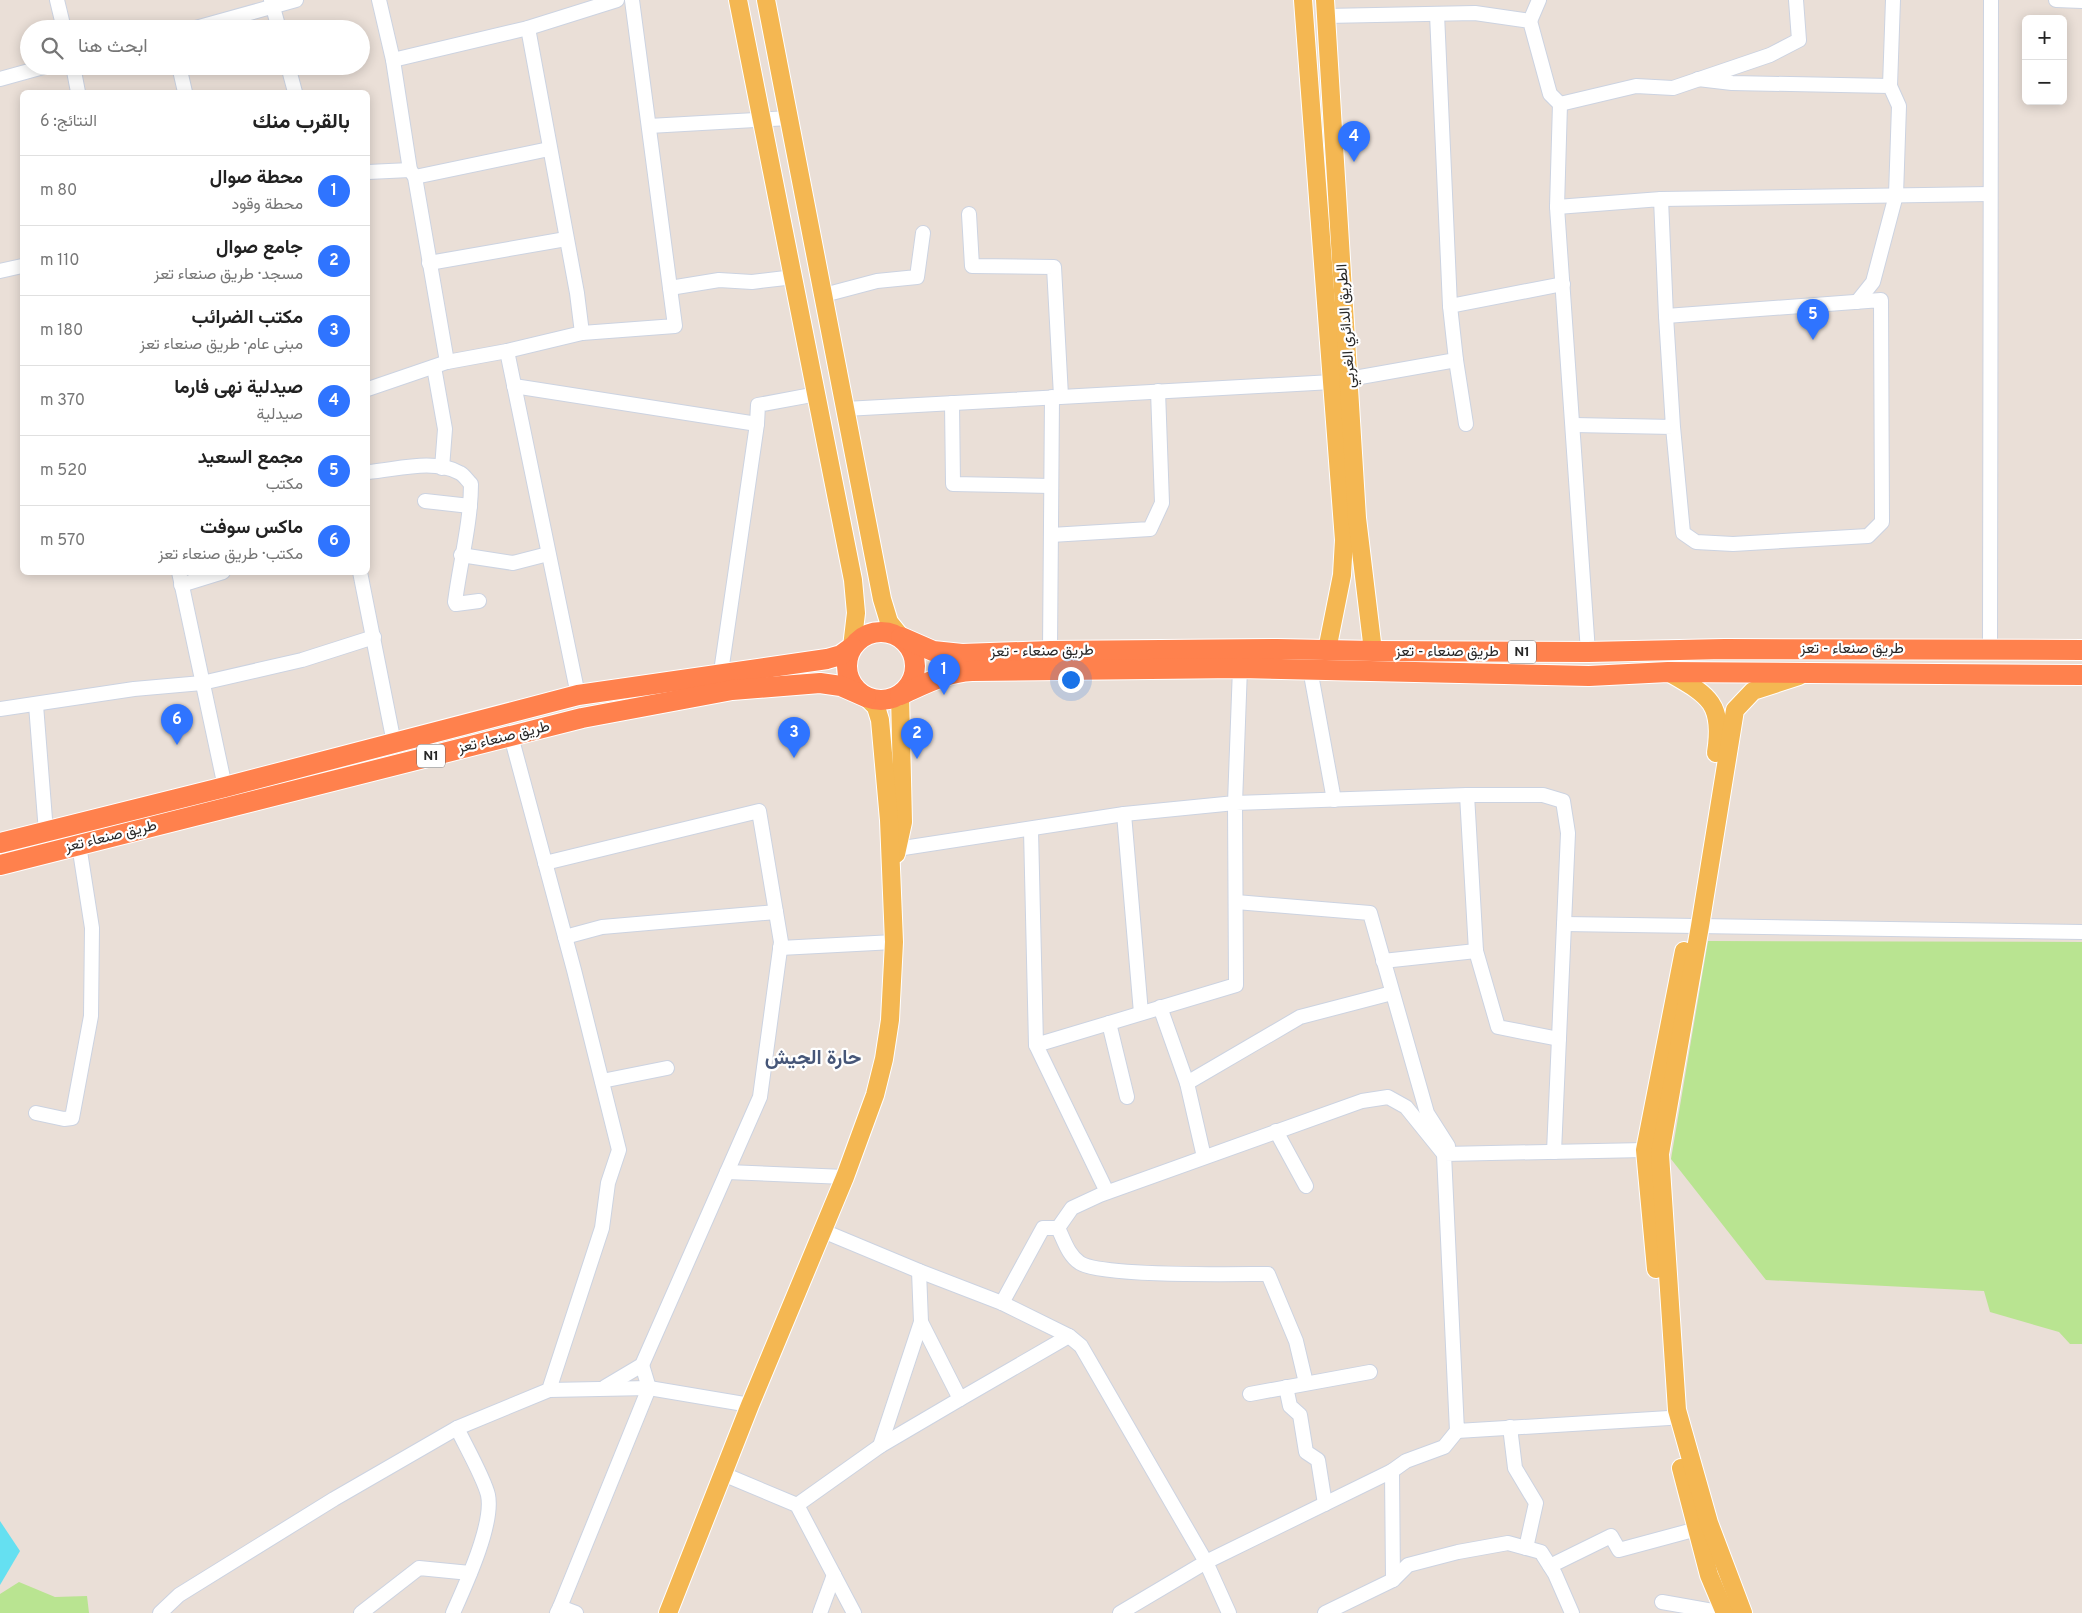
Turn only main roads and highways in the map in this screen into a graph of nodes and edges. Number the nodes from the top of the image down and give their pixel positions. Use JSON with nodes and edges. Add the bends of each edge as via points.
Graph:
{"nodes":[{"id":1,"x":738,"y":0,"type":"edge"},
{"id":2,"x":766,"y":0,"type":"edge"},
{"id":3,"x":1304,"y":0,"type":"edge"},
{"id":4,"x":1326,"y":8,"type":"edge"},
{"id":5,"x":901,"y":637,"type":"junction"},
{"id":6,"x":852,"y":647,"type":"junction"},
{"id":7,"x":1327,"y":650,"type":"junction"},
{"id":8,"x":2082,"y":650,"type":"edge"},
{"id":9,"x":1373,"y":652,"type":"junction"},
{"id":10,"x":1277,"y":658,"type":"junction"},
{"id":11,"x":962,"y":663,"type":"junction"},
{"id":12,"x":1668,"y":672,"type":"junction"},
{"id":13,"x":1806,"y":673,"type":"junction"},
{"id":14,"x":2082,"y":675,"type":"edge"},
{"id":15,"x":900,"y":695,"type":"junction"},
{"id":16,"x":866,"y":697,"type":"junction"},
{"id":17,"x":0,"y":843,"type":"edge"},
{"id":18,"x":0,"y":865,"type":"edge"},
{"id":19,"x":891,"y":874,"type":"junction"},
{"id":20,"x":1695,"y":926,"type":"junction"},
{"id":21,"x":668,"y":1613,"type":"edge"},
{"id":22,"x":1724,"y":1613,"type":"edge"},
{"id":23,"x":1743,"y":1613,"type":"edge"}],
"edges":[{"from":1,"to":6,"type":"main road","via":[[853,580],[856,614]]},
{"from":2,"to":5,"type":"main road","via":[[882,599],[889,622]]},
{"from":3,"to":7,"type":"main road","name":"الطريق الدائري الغربي","via":[[1344,540],[1342,575]]},
{"from":4,"to":9,"type":"main road","name":"الطريق الدائري الغربي","via":[[1357,518]]},
{"from":5,"to":6,"type":"highway","via":[[880,631],[860,639]]},
{"from":5,"to":11,"type":"highway"},
{"from":5,"to":15,"type":"highway","via":[[909,645],[916,666],[914,678]]},
{"from":6,"to":16,"type":"highway","via":[[847,669],[850,680]]},
{"from":6,"to":17,"type":"highway","name":"طريق صنعاء تعز","number":"N1","via":[[842,655],[827,658],[578,695]]},
{"from":7,"to":9,"type":"highway","name":"طريق صنعاء - تعز","number":"N1"},
{"from":7,"to":10,"type":"highway","name":"طريق صنعاء - تعز","number":"N1"},
{"from":8,"to":9,"type":"highway","name":"طريق صنعاء - تعز","number":"N1"},
{"from":10,"to":11,"type":"highway","name":"طريق صنعاء - تعز","number":"N1","via":[[1050,651]]},
{"from":10,"to":11,"type":"highway","name":"طريق صنعاء - تعز","number":"N1","via":[[1240,668]]},
{"from":10,"to":12,"type":"highway","name":"طريق صنعاء - تعز","number":"N1","via":[[1310,670],[1589,676]]},
{"from":11,"to":15,"type":"highway"},
{"from":12,"to":13,"type":"highway","name":"طريق صنعاء - تعز","number":"N1"},
{"from":12,"to":20,"type":"main road","via":[[1704,692],[1717,714],[1719,734]]},
{"from":13,"to":14,"type":"highway","name":"طريق صنعاء - تعز","number":"N1"},
{"from":13,"to":20,"type":"main road","via":[[1753,691],[1735,710]]},
{"from":15,"to":16,"type":"highway","via":[[889,700]]},
{"from":15,"to":19,"type":"main road","via":[[898,716],[904,822]]},
{"from":16,"to":18,"type":"highway","name":"طريق صنعاء تعز","number":"N1","via":[[841,686],[820,683],[732,690],[582,718]]},
{"from":16,"to":19,"type":"main road","via":[[876,707],[880,720]]},
{"from":19,"to":21,"type":"main road","via":[[894,942],[890,1020],[872,1103]]},
{"from":20,"to":22,"type":"main road","via":[[1646,1150],[1669,1418],[1709,1576]]},
{"from":20,"to":23,"type":"main road","via":[[1660,1154],[1677,1410],[1709,1523]]}]}
